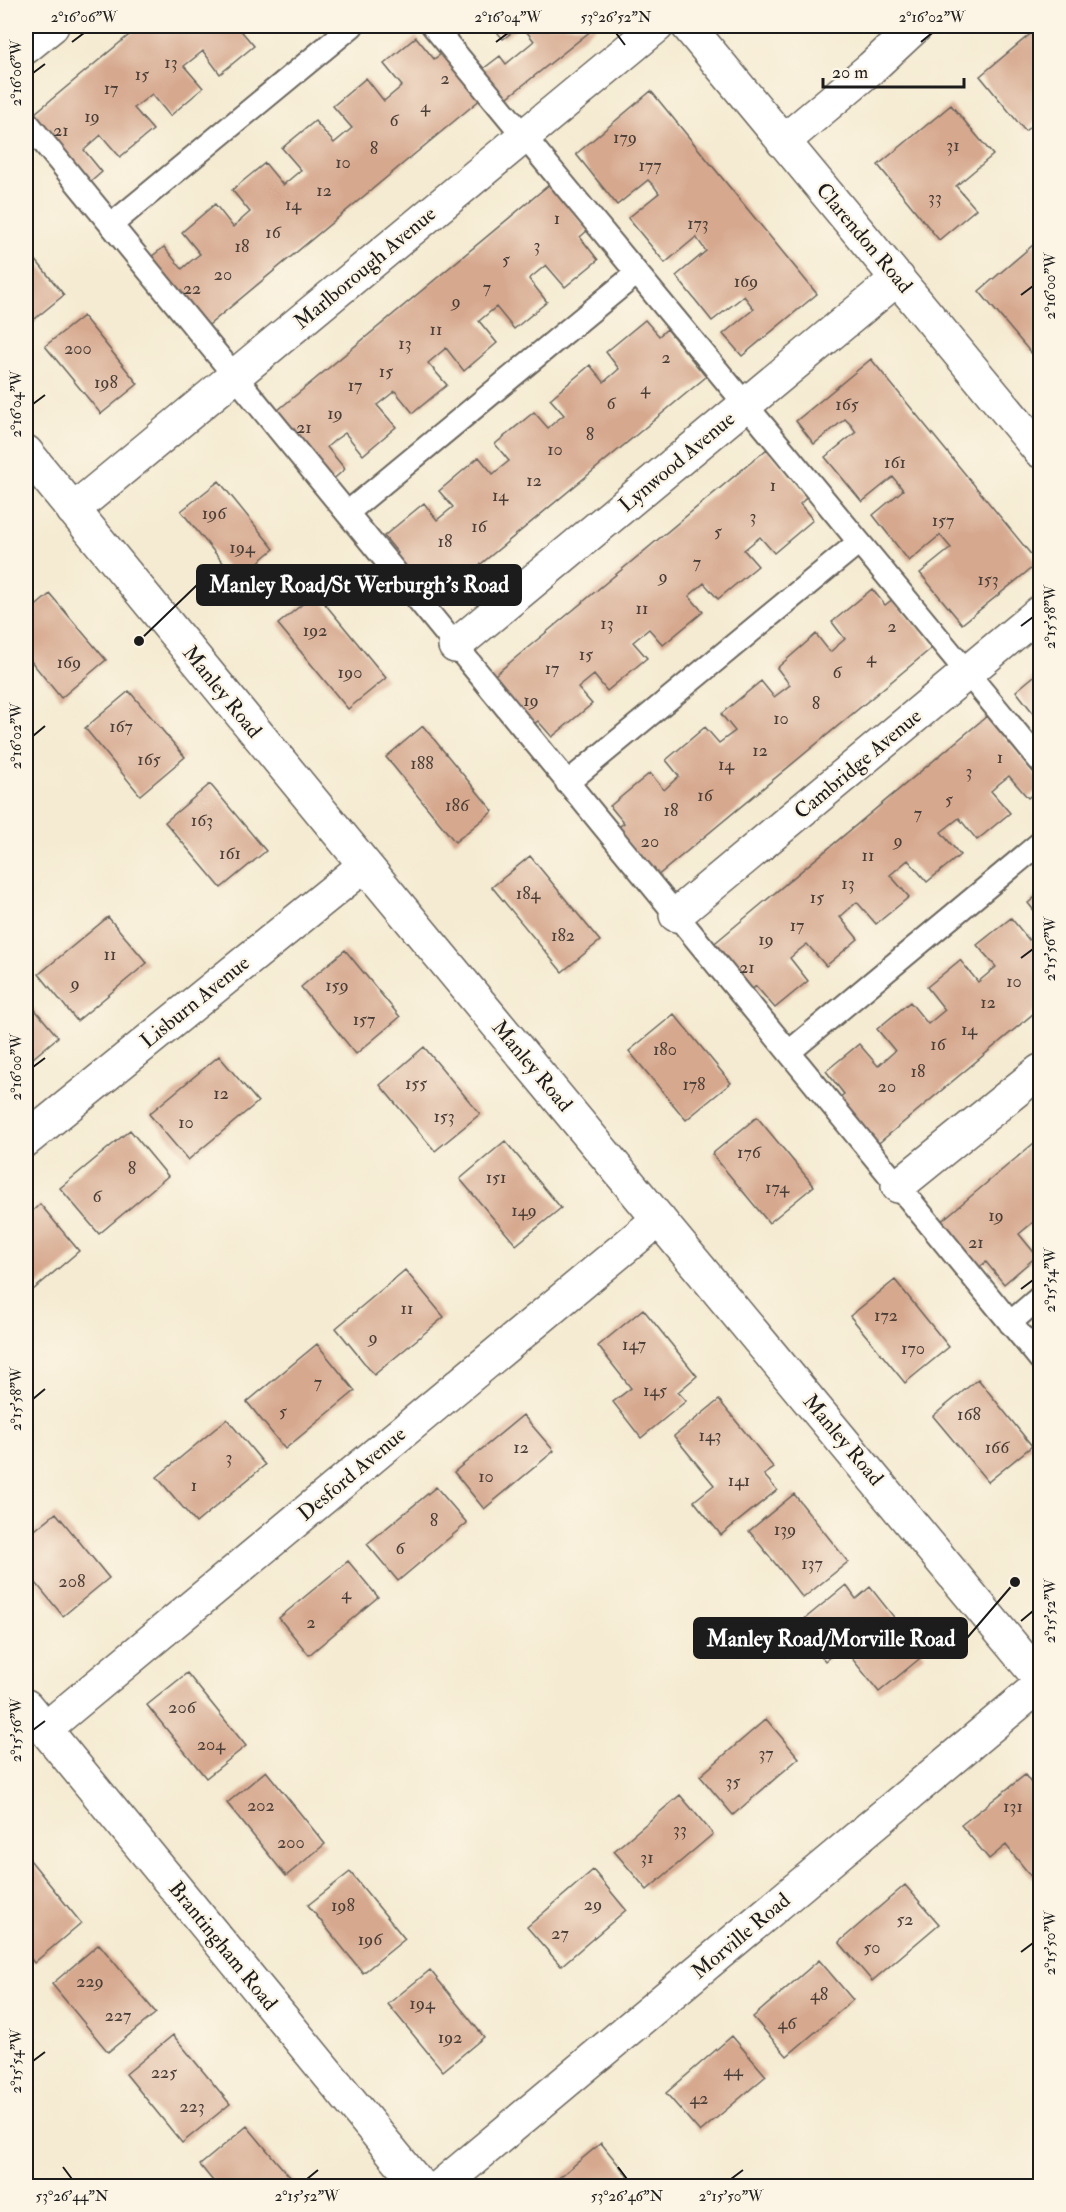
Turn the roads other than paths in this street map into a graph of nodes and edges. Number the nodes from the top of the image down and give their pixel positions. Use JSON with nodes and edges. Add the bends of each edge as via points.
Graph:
{"nodes":[{"id":1,"x":52,"y":26,"type":"edge"},
{"id":2,"x":352,"y":26,"type":"edge"},
{"id":3,"x":433,"y":26,"type":"edge"},
{"id":4,"x":657,"y":26,"type":"edge"},
{"id":5,"x":688,"y":26,"type":"edge"},
{"id":6,"x":916,"y":26,"type":"edge"},
{"id":7,"x":26,"y":47,"type":"edge"},
{"id":8,"x":26,"y":121,"type":"edge"},
{"id":9,"x":524,"y":136,"type":"junction"},
{"id":10,"x":783,"y":142,"type":"junction"},
{"id":11,"x":111,"y":225,"type":"junction"},
{"id":12,"x":636,"y":273,"type":"junction"},
{"id":13,"x":898,"y":278,"type":"junction"},
{"id":14,"x":235,"y":376,"type":"junction"},
{"id":15,"x":746,"y":405,"type":"junction"},
{"id":16,"x":1041,"y":451,"type":"edge"},
{"id":17,"x":31,"y":471,"type":"edge"},
{"id":18,"x":73,"y":510,"type":"junction"},
{"id":19,"x":346,"y":513,"type":"junction"},
{"id":20,"x":859,"y":542,"type":"junction"},
{"id":21,"x":1041,"y":612,"type":"edge"},
{"id":22,"x":455,"y":646,"type":"junction"},
{"id":23,"x":967,"y":673,"type":"junction"},
{"id":24,"x":1041,"y":761,"type":"edge"},
{"id":25,"x":567,"y":783,"type":"junction"},
{"id":26,"x":1041,"y":843,"type":"edge"},
{"id":27,"x":364,"y":865,"type":"junction"},
{"id":28,"x":676,"y":915,"type":"junction"},
{"id":29,"x":789,"y":1052,"type":"junction"},
{"id":30,"x":1041,"y":1071,"type":"edge"},
{"id":31,"x":26,"y":1140,"type":"edge"},
{"id":32,"x":898,"y":1186,"type":"junction"},
{"id":33,"x":659,"y":1219,"type":"junction"},
{"id":34,"x":1041,"y":1297,"type":"edge"},
{"id":35,"x":1010,"y":1323,"type":"junction"},
{"id":36,"x":1041,"y":1359,"type":"edge"},
{"id":37,"x":1041,"y":1679,"type":"edge"},
{"id":38,"x":1041,"y":1685,"type":"edge"},
{"id":39,"x":35,"y":1717,"type":"edge"},
{"id":40,"x":420,"y":2187,"type":"edge"},
{"id":41,"x":441,"y":2187,"type":"edge"}],
"edges":[{"from":1,"to":7,"type":"street"},
{"from":2,"to":11,"type":"lane"},
{"from":3,"to":9,"type":"lane"},
{"from":4,"to":9,"type":"street","name":"Marlborough Avenue"},
{"from":5,"to":10,"type":"street","name":"Clarendon Road"},
{"from":6,"to":10,"type":"street"},
{"from":8,"to":11,"type":"lane"},
{"from":9,"to":12,"type":"lane"},
{"from":9,"to":14,"type":"street","name":"Marlborough Avenue"},
{"from":10,"to":13,"type":"street","name":"Clarendon Road"},
{"from":11,"to":14,"type":"lane"},
{"from":12,"to":15,"type":"lane"},
{"from":12,"to":19,"type":"lane"},
{"from":13,"to":15,"type":"street","name":"Lynwood Avenue"},
{"from":13,"to":16,"type":"street","name":"Clarendon Road"},
{"from":14,"to":18,"type":"street","name":"Marlborough Avenue"},
{"from":14,"to":19,"type":"lane"},
{"from":15,"to":20,"type":"lane"},
{"from":15,"to":22,"type":"street","name":"Lynwood Avenue"},
{"from":17,"to":18,"type":"street","name":"Manley Road"},
{"from":18,"to":27,"type":"street","name":"Manley Road"},
{"from":19,"to":22,"type":"lane"},
{"from":20,"to":23,"type":"lane"},
{"from":20,"to":25,"type":"lane"},
{"from":21,"to":23,"type":"street","name":"Cambridge Avenue"},
{"from":22,"to":25,"type":"lane"},
{"from":23,"to":24,"type":"lane"},
{"from":23,"to":28,"type":"street","name":"Cambridge Avenue"},
{"from":25,"to":28,"type":"lane"},
{"from":26,"to":29,"type":"lane"},
{"from":27,"to":31,"type":"street","name":"Lisburn Avenue"},
{"from":27,"to":33,"type":"street","name":"Manley Road"},
{"from":28,"to":29,"type":"lane"},
{"from":29,"to":32,"type":"lane"},
{"from":30,"to":32,"type":"street"},
{"from":32,"to":35,"type":"lane"},
{"from":33,"to":37,"type":"street","name":"Manley Road"},
{"from":33,"to":39,"type":"street","name":"Desford Avenue"},
{"from":34,"to":35,"type":"lane"},
{"from":35,"to":36,"type":"lane"},
{"from":38,"to":41,"type":"street","name":"Morville Road"},
{"from":39,"to":40,"type":"street","name":"Brantingham Road"}]}
